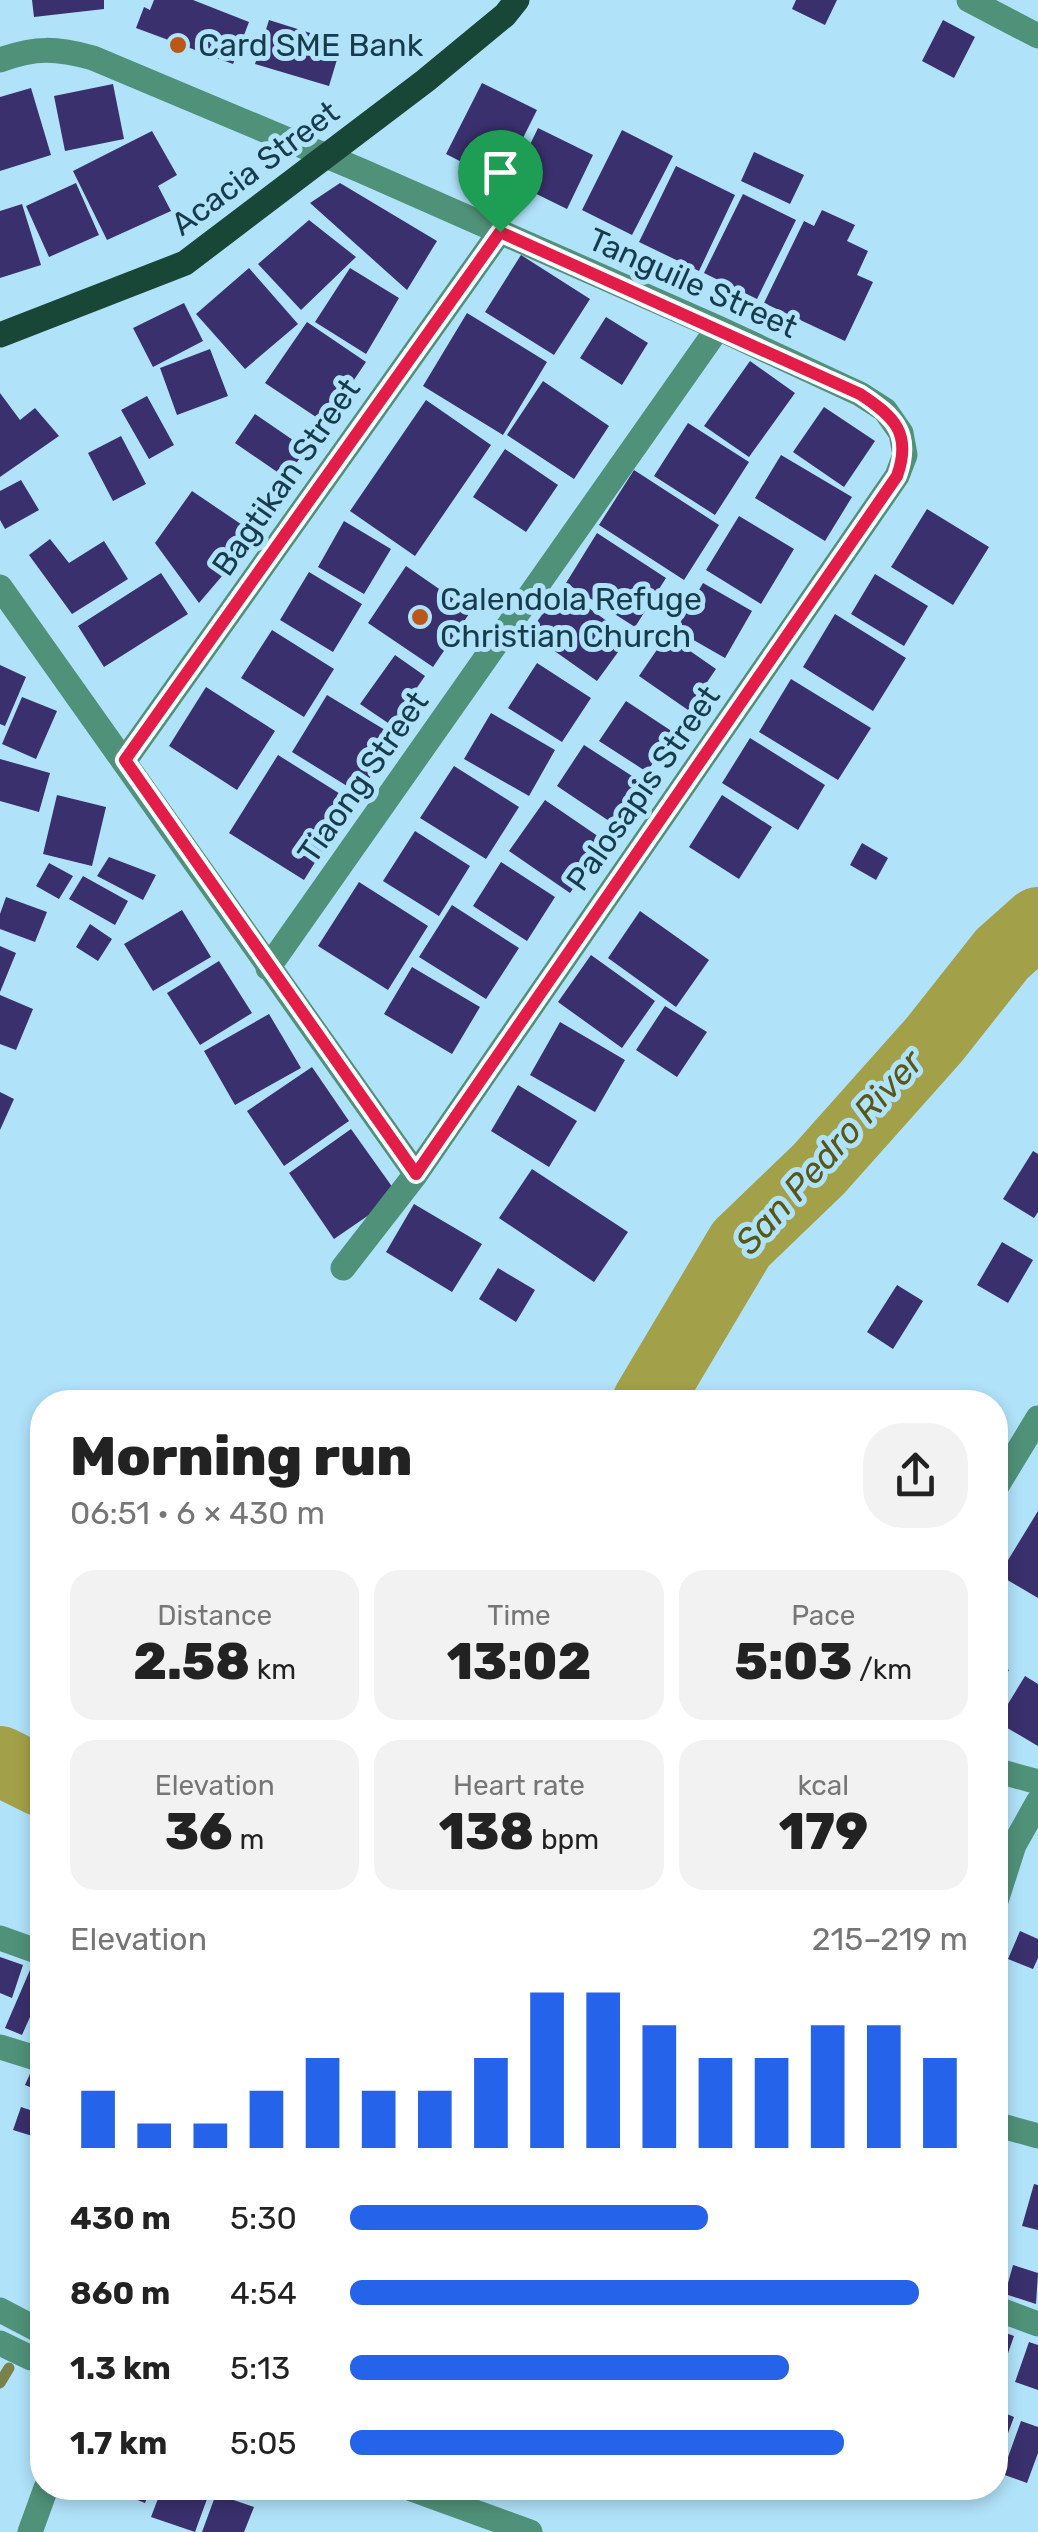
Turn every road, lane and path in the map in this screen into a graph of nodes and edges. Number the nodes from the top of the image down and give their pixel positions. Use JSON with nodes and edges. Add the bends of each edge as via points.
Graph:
{"nodes":[{"id":1,"x":517,"y":0,"type":"edge"},
{"id":2,"x":970,"y":0,"type":"edge"},
{"id":3,"x":1038,"y":36,"type":"edge"},
{"id":4,"x":0,"y":60,"type":"edge"},
{"id":5,"x":325,"y":155,"type":"junction"},
{"id":6,"x":500,"y":232,"type":"junction"},
{"id":7,"x":718,"y":328,"type":"junction"},
{"id":8,"x":0,"y":335,"type":"edge"},
{"id":9,"x":901,"y":433,"type":"joint"},
{"id":10,"x":0,"y":587,"type":"edge"},
{"id":11,"x":125,"y":760,"type":"junction"},
{"id":12,"x":268,"y":968,"type":"junction"},
{"id":13,"x":416,"y":1174,"type":"junction"},
{"id":14,"x":343,"y":1268,"type":"dead end"},
{"id":15,"x":1038,"y":1418,"type":"edge"},
{"id":16,"x":1008,"y":1468,"type":"edge"},
{"id":17,"x":1008,"y":1774,"type":"edge"},
{"id":18,"x":1038,"y":1782,"type":"edge"},
{"id":19,"x":1038,"y":1802,"type":"edge"},
{"id":20,"x":1008,"y":1864,"type":"edge"},
{"id":21,"x":0,"y":1938,"type":"edge"},
{"id":22,"x":30,"y":1949,"type":"edge"},
{"id":23,"x":0,"y":2048,"type":"edge"},
{"id":24,"x":30,"y":2057,"type":"edge"},
{"id":25,"x":1008,"y":2128,"type":"edge"},
{"id":26,"x":1038,"y":2136,"type":"edge"},
{"id":27,"x":0,"y":2310,"type":"edge"},
{"id":28,"x":1008,"y":2313,"type":"edge"},
{"id":29,"x":1038,"y":2324,"type":"edge"},
{"id":30,"x":30,"y":2326,"type":"edge"},
{"id":31,"x":0,"y":2342,"type":"edge"},
{"id":32,"x":30,"y":2357,"type":"edge"},
{"id":33,"x":42,"y":2500,"type":"edge"},
{"id":34,"x":442,"y":2500,"type":"edge"},
{"id":35,"x":30,"y":2532,"type":"edge"},
{"id":36,"x":530,"y":2532,"type":"edge"}],
"edges":[{"from":1,"to":5,"type":"main road","name":"Acacia Street","via":[[426,81]]},
{"from":2,"to":3,"type":"street"},
{"from":4,"to":5,"type":"street","name":"Tanguile Street","via":[[57,48],[92,58]]},
{"from":5,"to":6,"type":"street","name":"Tanguile Street"},
{"from":5,"to":8,"type":"main road","name":"Acacia Street","via":[[185,263]]},
{"from":6,"to":7,"type":"street","name":"Tanguile Street"},
{"from":6,"to":11,"type":"street","name":"Bagtikan Street"},
{"from":7,"to":9,"type":"street","name":"Tanguile Street","via":[[860,394],[885,410]]},
{"from":7,"to":12,"type":"street","name":"Tiaong Street"},
{"from":9,"to":13,"type":"street","name":"Palosapis Street","via":[[905,455],[897,476]]},
{"from":10,"to":11,"type":"street"},
{"from":11,"to":12,"type":"street"},
{"from":12,"to":13,"type":"street"},
{"from":13,"to":14,"type":"street","name":"Palosapis Street"},
{"from":15,"to":16,"type":"street"},
{"from":17,"to":18,"type":"street"},
{"from":19,"to":20,"type":"street"},
{"from":21,"to":22,"type":"street"},
{"from":23,"to":24,"type":"street"},
{"from":25,"to":26,"type":"street"},
{"from":27,"to":30,"type":"street"},
{"from":28,"to":29,"type":"street"},
{"from":31,"to":32,"type":"street"},
{"from":33,"to":35,"type":"street"},
{"from":34,"to":36,"type":"street"}]}
